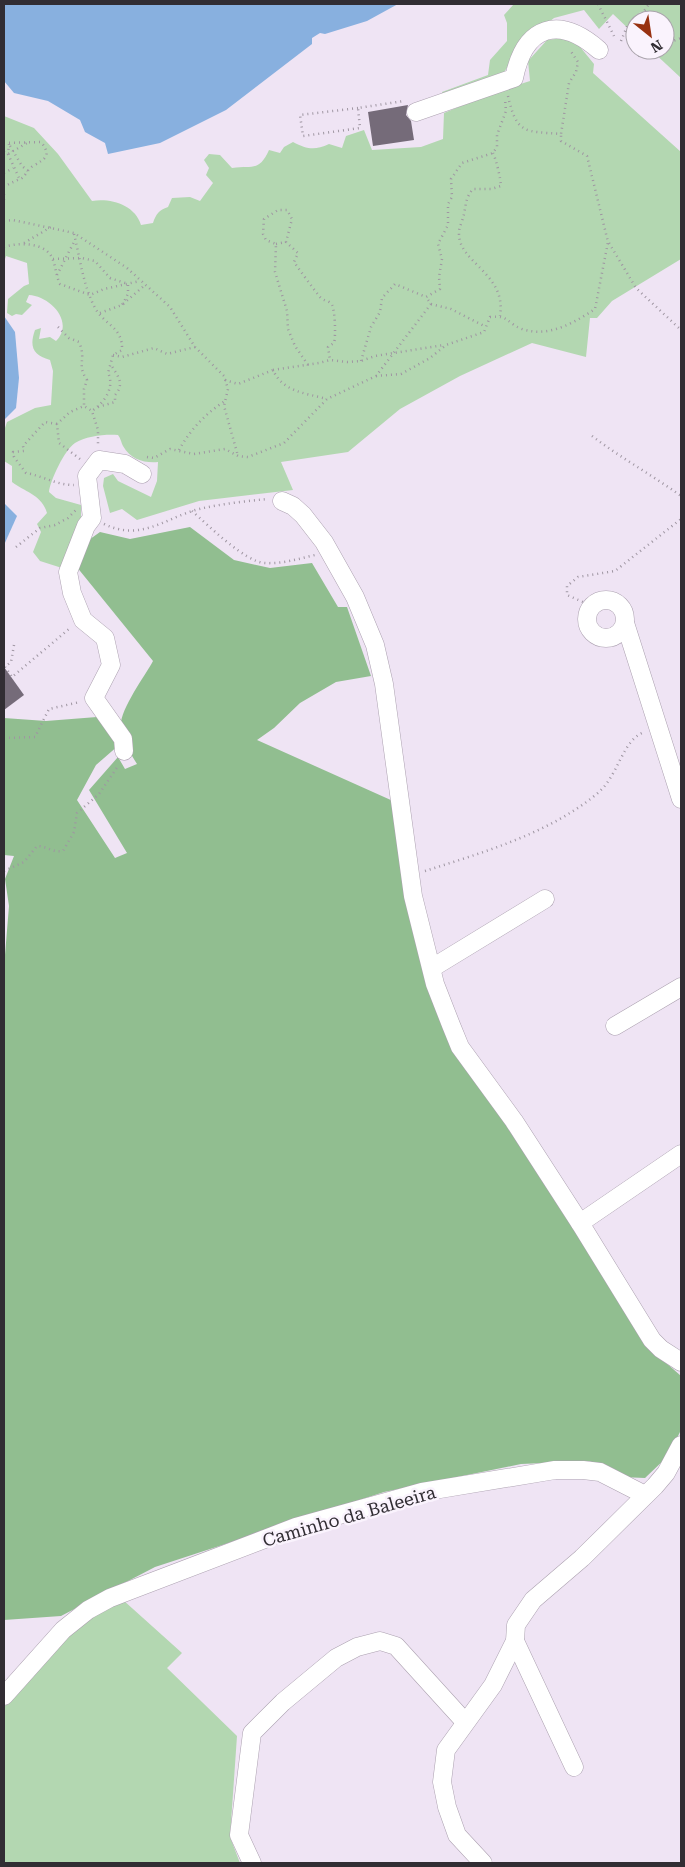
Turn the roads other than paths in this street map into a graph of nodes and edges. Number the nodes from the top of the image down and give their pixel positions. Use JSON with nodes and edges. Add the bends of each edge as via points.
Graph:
{"nodes":[{"id":1,"x":599,"y":50,"type":"dead end"},
{"id":2,"x":416,"y":112,"type":"road end"},
{"id":3,"x":142,"y":474,"type":"dead end"},
{"id":4,"x":282,"y":501,"type":"road end"},
{"id":5,"x":625,"y":623,"type":"junction"},
{"id":6,"x":124,"y":750,"type":"road end"},
{"id":7,"x":681,"y":799,"type":"edge"},
{"id":8,"x":545,"y":899,"type":"dead end"},
{"id":9,"x":432,"y":968,"type":"junction"},
{"id":10,"x":681,"y":987,"type":"edge"},
{"id":11,"x":615,"y":1026,"type":"dead end"},
{"id":12,"x":681,"y":1154,"type":"edge"},
{"id":13,"x":580,"y":1223,"type":"junction"},
{"id":14,"x":681,"y":1362,"type":"edge"},
{"id":15,"x":681,"y":1444,"type":"edge"},
{"id":16,"x":646,"y":1496,"type":"junction"},
{"id":17,"x":515,"y":1641,"type":"junction"},
{"id":18,"x":4,"y":1696,"type":"edge"},
{"id":19,"x":466,"y":1722,"type":"junction"},
{"id":20,"x":574,"y":1767,"type":"dead end"},
{"id":21,"x":252,"y":1863,"type":"edge"},
{"id":22,"x":483,"y":1863,"type":"edge"}],
"edges":[{"from":1,"to":2,"type":"street","via":[[583,36],[565,29],[540,33],[524,48],[514,78]]},
{"from":3,"to":6,"type":"street","via":[[125,464],[93,471],[86,526],[68,572],[83,620],[105,638],[111,666],[94,698],[123,739]]},
{"from":4,"to":9,"type":"street","via":[[303,515],[329,551],[366,620],[379,660],[413,896]]},
{"from":5,"to":5,"type":"street","via":[[618,635],[597,637],[591,632],[586,619],[592,606],[604,600],[618,604]]},
{"from":5,"to":7,"type":"street"},
{"from":8,"to":9,"type":"street"},
{"from":9,"to":13,"type":"street","via":[[435,984],[460,1047],[514,1121]]},
{"from":10,"to":11,"type":"street"},
{"from":12,"to":13,"type":"street"},
{"from":13,"to":14,"type":"street","via":[[652,1340]]},
{"from":15,"to":16,"type":"street","via":[[666,1473]]},
{"from":16,"to":17,"type":"street","via":[[533,1600],[516,1626]]},
{"from":16,"to":18,"type":"street","name":"Caminho da Baleeira","via":[[600,1472],[555,1470],[422,1492],[296,1527],[110,1598],[88,1610],[63,1630]]},
{"from":17,"to":19,"type":"street","via":[[493,1685]]},
{"from":17,"to":20,"type":"street"},
{"from":19,"to":21,"type":"street","via":[[396,1646],[380,1641],[357,1647],[336,1658],[252,1733],[239,1835]]},
{"from":19,"to":22,"type":"street","via":[[446,1750],[442,1782],[457,1835]]}]}
